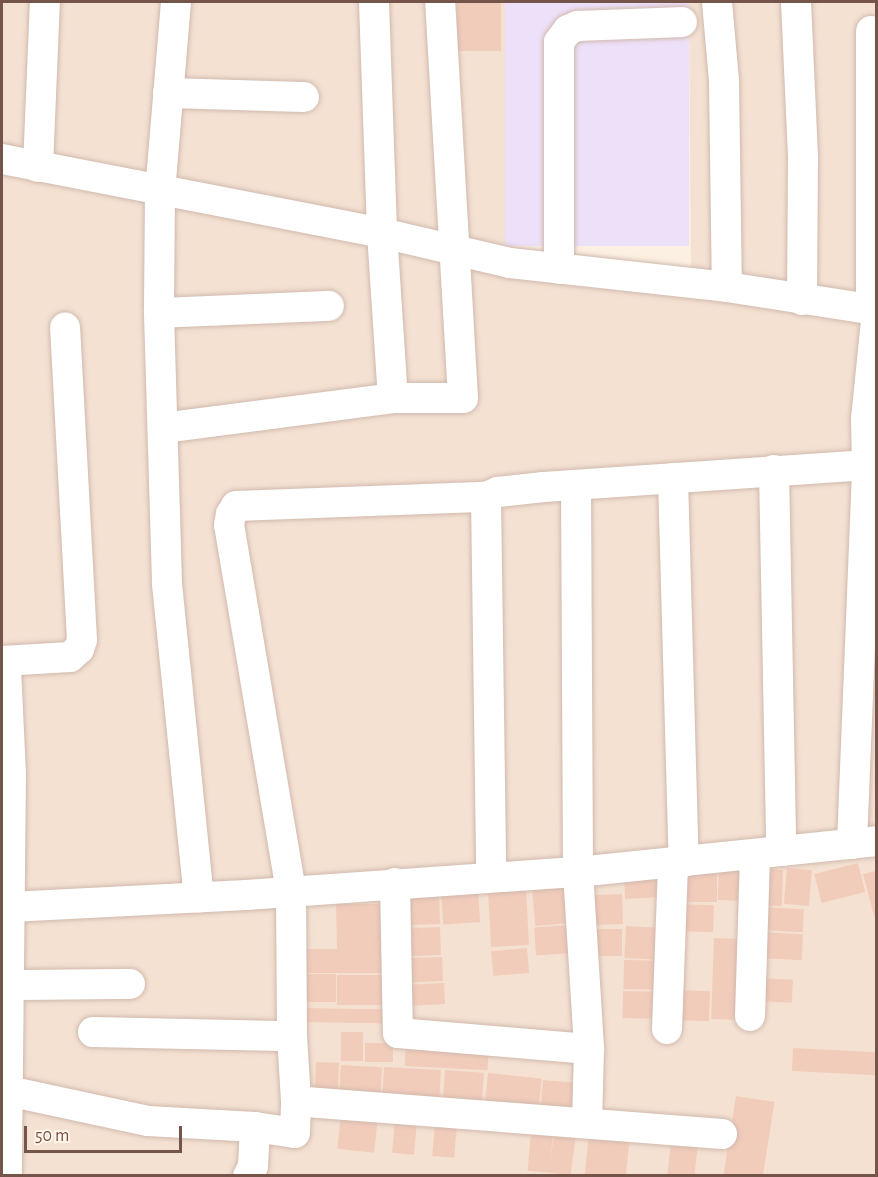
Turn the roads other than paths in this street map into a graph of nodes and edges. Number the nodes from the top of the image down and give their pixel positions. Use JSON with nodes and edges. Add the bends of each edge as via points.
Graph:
{"nodes":[{"id":1,"x":45,"y":2,"type":"edge"},
{"id":2,"x":176,"y":2,"type":"edge"},
{"id":3,"x":374,"y":2,"type":"edge"},
{"id":4,"x":440,"y":2,"type":"edge"},
{"id":5,"x":717,"y":2,"type":"edge"},
{"id":6,"x":796,"y":2,"type":"edge"},
{"id":7,"x":682,"y":22,"type":"dead end"},
{"id":8,"x":870,"y":32,"type":"dead end"},
{"id":9,"x":168,"y":93,"type":"junction"},
{"id":10,"x":303,"y":96,"type":"dead end"},
{"id":11,"x":2,"y":159,"type":"edge"},
{"id":12,"x":38,"y":167,"type":"junction"},
{"id":13,"x":160,"y":192,"type":"junction"},
{"id":14,"x":382,"y":233,"type":"junction"},
{"id":15,"x":455,"y":252,"type":"junction"},
{"id":16,"x":559,"y":269,"type":"junction"},
{"id":17,"x":727,"y":287,"type":"junction"},
{"id":18,"x":802,"y":300,"type":"junction"},
{"id":19,"x":329,"y":306,"type":"dead end"},
{"id":20,"x":159,"y":313,"type":"junction"},
{"id":21,"x":875,"y":313,"type":"edge"},
{"id":22,"x":65,"y":327,"type":"dead end"},
{"id":23,"x":393,"y":398,"type":"junction"},
{"id":24,"x":163,"y":428,"type":"junction"},
{"id":25,"x":867,"y":465,"type":"junction"},
{"id":26,"x":774,"y":470,"type":"junction"},
{"id":27,"x":674,"y":478,"type":"junction"},
{"id":28,"x":576,"y":485,"type":"junction"},
{"id":29,"x":486,"y":497,"type":"junction"},
{"id":30,"x":2,"y":661,"type":"edge"},
{"id":31,"x":5,"y":731,"type":"edge"},
{"id":32,"x":876,"y":768,"type":"edge"},
{"id":33,"x":855,"y":790,"type":"junction"},
{"id":34,"x":6,"y":833,"type":"edge"},
{"id":35,"x":864,"y":842,"type":"edge"},
{"id":36,"x":768,"y":853,"type":"junction"},
{"id":37,"x":678,"y":862,"type":"junction"},
{"id":38,"x":578,"y":872,"type":"junction"},
{"id":39,"x":491,"y":876,"type":"junction"},
{"id":40,"x":395,"y":883,"type":"junction"},
{"id":41,"x":291,"y":891,"type":"junction"},
{"id":42,"x":198,"y":897,"type":"junction"},
{"id":43,"x":10,"y":907,"type":"junction"},
{"id":44,"x":129,"y":984,"type":"dead end"},
{"id":45,"x":9,"y":985,"type":"junction"},
{"id":46,"x":750,"y":1016,"type":"dead end"},
{"id":47,"x":667,"y":1029,"type":"dead end"},
{"id":48,"x":93,"y":1032,"type":"dead end"},
{"id":49,"x":292,"y":1036,"type":"junction"},
{"id":50,"x":589,"y":1049,"type":"junction"},
{"id":51,"x":8,"y":1091,"type":"junction"},
{"id":52,"x":296,"y":1101,"type":"junction"},
{"id":53,"x":588,"y":1123,"type":"junction"},
{"id":54,"x":255,"y":1127,"type":"junction"},
{"id":55,"x":722,"y":1134,"type":"dead end"},
{"id":56,"x":7,"y":1176,"type":"edge"},
{"id":57,"x":248,"y":1176,"type":"edge"}],
"edges":[{"from":1,"to":12,"type":"street"},
{"from":2,"to":9,"type":"street"},
{"from":3,"to":14,"type":"street"},
{"from":4,"to":15,"type":"street"},
{"from":5,"to":17,"type":"street","via":[[724,81]]},
{"from":6,"to":18,"type":"street","via":[[803,159]]},
{"from":7,"to":16,"type":"street","via":[[578,26],[568,30],[559,42]]},
{"from":8,"to":21,"type":"street"},
{"from":9,"to":10,"type":"street"},
{"from":9,"to":13,"type":"street"},
{"from":11,"to":12,"type":"street"},
{"from":12,"to":13,"type":"street"},
{"from":13,"to":14,"type":"street"},
{"from":13,"to":20,"type":"street"},
{"from":14,"to":15,"type":"street"},
{"from":14,"to":23,"type":"street"},
{"from":15,"to":16,"type":"street"},
{"from":15,"to":23,"type":"street","via":[[463,398]]},
{"from":16,"to":17,"type":"street"},
{"from":17,"to":18,"type":"street"},
{"from":18,"to":21,"type":"street"},
{"from":19,"to":20,"type":"street"},
{"from":20,"to":24,"type":"street"},
{"from":21,"to":25,"type":"street","via":[[866,418]]},
{"from":22,"to":30,"type":"street","via":[[82,640],[79,650],[70,657]]},
{"from":23,"to":24,"type":"street"},
{"from":24,"to":42,"type":"street","via":[[167,584]]},
{"from":25,"to":26,"type":"street"},
{"from":25,"to":33,"type":"street"},
{"from":26,"to":27,"type":"street"},
{"from":26,"to":36,"type":"street"},
{"from":27,"to":28,"type":"street"},
{"from":27,"to":37,"type":"street"},
{"from":28,"to":29,"type":"street","via":[[498,492]]},
{"from":28,"to":38,"type":"street"},
{"from":29,"to":39,"type":"street"},
{"from":29,"to":41,"type":"street","via":[[236,506],[231,514],[229,525]]},
{"from":30,"to":31,"type":"street","via":[[6,668]]},
{"from":31,"to":34,"type":"street","via":[[11,775]]},
{"from":32,"to":33,"type":"street"},
{"from":33,"to":35,"type":"street"},
{"from":34,"to":43,"type":"street"},
{"from":35,"to":36,"type":"street"},
{"from":36,"to":37,"type":"street"},
{"from":36,"to":46,"type":"street"},
{"from":37,"to":38,"type":"street"},
{"from":37,"to":47,"type":"street"},
{"from":38,"to":39,"type":"street"},
{"from":38,"to":50,"type":"street"},
{"from":39,"to":40,"type":"street"},
{"from":40,"to":41,"type":"street"},
{"from":40,"to":50,"type":"street","via":[[399,1033]]},
{"from":41,"to":42,"type":"street"},
{"from":41,"to":49,"type":"street"},
{"from":42,"to":43,"type":"street"},
{"from":43,"to":45,"type":"street"},
{"from":44,"to":45,"type":"street"},
{"from":45,"to":51,"type":"street"},
{"from":48,"to":49,"type":"street"},
{"from":49,"to":52,"type":"street"},
{"from":50,"to":53,"type":"street"},
{"from":51,"to":54,"type":"street","via":[[148,1121]]},
{"from":51,"to":56,"type":"street"},
{"from":52,"to":53,"type":"street"},
{"from":52,"to":54,"type":"street","via":[[295,1132]]},
{"from":53,"to":55,"type":"street"},
{"from":54,"to":57,"type":"street","via":[[253,1166]]}]}
